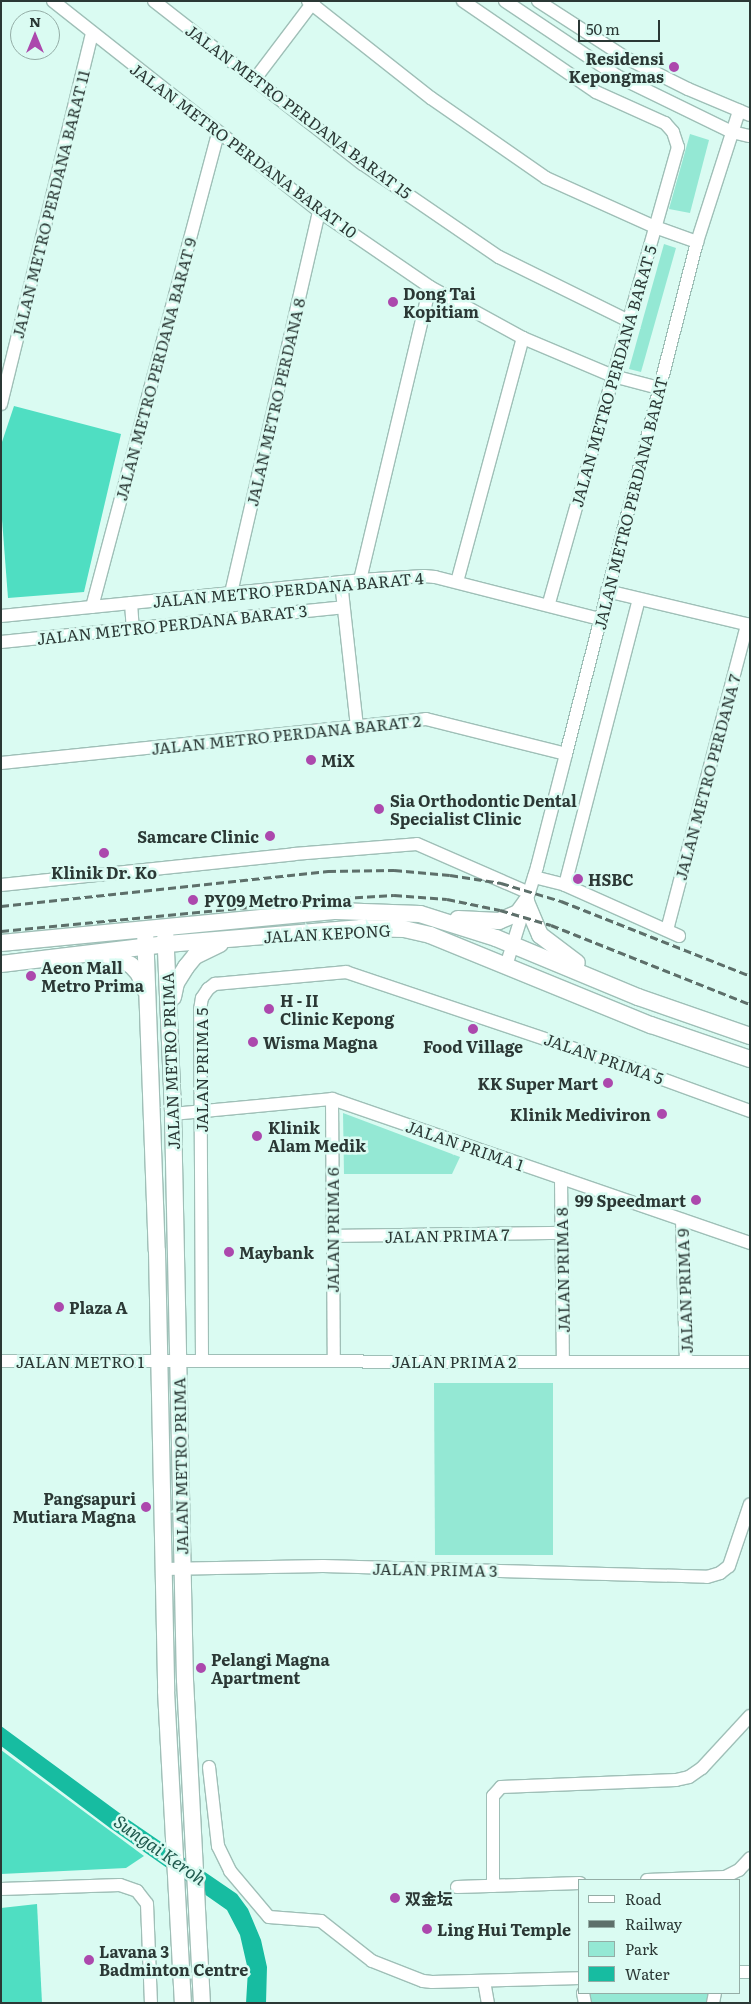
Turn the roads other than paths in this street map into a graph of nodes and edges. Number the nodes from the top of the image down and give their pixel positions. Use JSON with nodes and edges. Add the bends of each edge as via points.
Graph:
{"nodes":[{"id":1,"x":53,"y":1,"type":"edge"},
{"id":2,"x":154,"y":1,"type":"edge"},
{"id":3,"x":464,"y":1,"type":"edge"},
{"id":4,"x":505,"y":1,"type":"edge"},
{"id":5,"x":538,"y":1,"type":"edge"},
{"id":6,"x":311,"y":2,"type":"edge"},
{"id":7,"x":92,"y":32,"type":"junction"},
{"id":8,"x":255,"y":79,"type":"junction"},
{"id":9,"x":744,"y":113,"type":"edge"},
{"id":10,"x":218,"y":132,"type":"junction"},
{"id":11,"x":732,"y":132,"type":"junction"},
{"id":12,"x":750,"y":136,"type":"edge"},
{"id":13,"x":319,"y":211,"type":"junction"},
{"id":14,"x":655,"y":227,"type":"junction"},
{"id":15,"x":697,"y":242,"type":"junction"},
{"id":16,"x":430,"y":287,"type":"junction"},
{"id":17,"x":629,"y":321,"type":"junction"},
{"id":18,"x":523,"y":338,"type":"junction"},
{"id":19,"x":613,"y":376,"type":"junction"},
{"id":20,"x":659,"y":388,"type":"junction"},
{"id":21,"x":1,"y":404,"type":"edge"},
{"id":22,"x":360,"y":580,"type":"junction"},
{"id":23,"x":340,"y":582,"type":"junction"},
{"id":24,"x":457,"y":582,"type":"junction"},
{"id":25,"x":607,"y":591,"type":"junction"},
{"id":26,"x":230,"y":593,"type":"junction"},
{"id":27,"x":639,"y":599,"type":"junction"},
{"id":28,"x":131,"y":603,"type":"junction"},
{"id":29,"x":548,"y":605,"type":"junction"},
{"id":30,"x":92,"y":607,"type":"junction"},
{"id":31,"x":344,"y":607,"type":"junction"},
{"id":32,"x":1,"y":611,"type":"edge"},
{"id":33,"x":1,"y":616,"type":"edge"},
{"id":34,"x":600,"y":619,"type":"junction"},
{"id":35,"x":749,"y":625,"type":"edge"},
{"id":36,"x":133,"y":628,"type":"junction"},
{"id":37,"x":1,"y":642,"type":"edge"},
{"id":38,"x":357,"y":727,"type":"junction"},
{"id":39,"x":566,"y":754,"type":"junction"},
{"id":40,"x":1,"y":763,"type":"edge"},
{"id":41,"x":534,"y":877,"type":"junction"},
{"id":42,"x":1,"y":885,"type":"edge"},
{"id":43,"x":565,"y":885,"type":"junction"},
{"id":44,"x":528,"y":898,"type":"junction"},
{"id":45,"x":441,"y":918,"type":"junction"},
{"id":46,"x":145,"y":930,"type":"junction"},
{"id":47,"x":667,"y":930,"type":"junction"},
{"id":48,"x":166,"y":936,"type":"junction"},
{"id":49,"x":679,"y":936,"type":"dead end"},
{"id":50,"x":229,"y":940,"type":"junction"},
{"id":51,"x":1,"y":943,"type":"edge"},
{"id":52,"x":514,"y":945,"type":"junction"},
{"id":53,"x":146,"y":947,"type":"junction"},
{"id":54,"x":90,"y":953,"type":"junction"},
{"id":55,"x":1,"y":964,"type":"edge"},
{"id":56,"x":506,"y":966,"type":"junction"},
{"id":57,"x":602,"y":981,"type":"junction"},
{"id":58,"x":149,"y":1014,"type":"junction"},
{"id":59,"x":169,"y":1014,"type":"junction"},
{"id":60,"x":749,"y":1036,"type":"edge"},
{"id":61,"x":750,"y":1059,"type":"edge"},
{"id":62,"x":332,"y":1099,"type":"junction"},
{"id":63,"x":201,"y":1111,"type":"junction"},
{"id":64,"x":750,"y":1111,"type":"edge"},
{"id":65,"x":172,"y":1114,"type":"junction"},
{"id":66,"x":561,"y":1178,"type":"junction"},
{"id":67,"x":682,"y":1220,"type":"junction"},
{"id":68,"x":562,"y":1233,"type":"junction"},
{"id":69,"x":333,"y":1236,"type":"junction"},
{"id":70,"x":750,"y":1243,"type":"edge"},
{"id":71,"x":1,"y":1360,"type":"edge"},
{"id":72,"x":202,"y":1360,"type":"junction"},
{"id":73,"x":158,"y":1361,"type":"junction"},
{"id":74,"x":178,"y":1361,"type":"junction"},
{"id":75,"x":334,"y":1361,"type":"junction"},
{"id":76,"x":563,"y":1361,"type":"junction"},
{"id":77,"x":686,"y":1362,"type":"junction"},
{"id":78,"x":750,"y":1362,"type":"edge"},
{"id":79,"x":750,"y":1504,"type":"edge"},
{"id":80,"x":182,"y":1568,"type":"junction"},
{"id":81,"x":163,"y":1569,"type":"junction"},
{"id":82,"x":750,"y":1716,"type":"edge"},
{"id":83,"x":208,"y":1767,"type":"dead end"},
{"id":84,"x":750,"y":1858,"type":"edge"},
{"id":85,"x":686,"y":1879,"type":"edge"},
{"id":86,"x":578,"y":1883,"type":"edge"},
{"id":87,"x":493,"y":1886,"type":"junction"},
{"id":88,"x":457,"y":1887,"type":"dead end"},
{"id":89,"x":1,"y":1889,"type":"edge"},
{"id":90,"x":578,"y":1979,"type":"edge"},
{"id":91,"x":484,"y":1981,"type":"junction"},
{"id":92,"x":151,"y":2003,"type":"edge"},
{"id":93,"x":183,"y":2003,"type":"edge"},
{"id":94,"x":202,"y":2003,"type":"edge"},
{"id":95,"x":488,"y":2003,"type":"edge"}],
"edges":[{"from":1,"to":7,"type":"street","name":"JALAN METRO PERDANA BARAT 10"},
{"from":2,"to":8,"type":"street","name":"JALAN METRO PERDANA BARAT 15"},
{"from":3,"to":14,"type":"street","name":"JALAN METRO PERDANA BARAT 5","via":[[596,92],[664,123],[673,132],[678,147]]},
{"from":4,"to":11,"type":"street","via":[[617,76]]},
{"from":5,"to":9,"type":"street","name":"JALAN METRO PERDANA BARAT","via":[[626,58]]},
{"from":6,"to":8,"type":"street"},
{"from":6,"to":14,"type":"street","via":[[431,98],[546,178]]},
{"from":7,"to":10,"type":"street","name":"JALAN METRO PERDANA BARAT 10"},
{"from":7,"to":21,"type":"street","name":"JALAN METRO PERDANA BARAT 11"},
{"from":8,"to":17,"type":"street","name":"JALAN METRO PERDANA BARAT 15","via":[[363,164],[499,257]]},
{"from":9,"to":11,"type":"street","name":"JALAN METRO PERDANA BARAT"},
{"from":10,"to":13,"type":"street","name":"JALAN METRO PERDANA BARAT 10"},
{"from":10,"to":30,"type":"street","name":"JALAN METRO PERDANA BARAT 9"},
{"from":11,"to":12,"type":"street"},
{"from":11,"to":15,"type":"street","name":"JALAN METRO PERDANA BARAT"},
{"from":13,"to":16,"type":"street","name":"JALAN METRO PERDANA BARAT 10"},
{"from":13,"to":26,"type":"street","name":"JALAN METRO PERDANA 8"},
{"from":14,"to":15,"type":"street"},
{"from":14,"to":17,"type":"street","name":"JALAN METRO PERDANA BARAT 5"},
{"from":15,"to":20,"type":"street","name":"JALAN METRO PERDANA BARAT"},
{"from":16,"to":18,"type":"street","name":"JALAN METRO PERDANA BARAT 10"},
{"from":16,"to":22,"type":"street"},
{"from":17,"to":19,"type":"street","name":"JALAN METRO PERDANA BARAT 5"},
{"from":18,"to":19,"type":"street","name":"JALAN METRO PERDANA BARAT 10"},
{"from":18,"to":24,"type":"street"},
{"from":19,"to":20,"type":"street","name":"JALAN METRO PERDANA BARAT 10"},
{"from":19,"to":29,"type":"street","name":"JALAN METRO PERDANA BARAT 5"},
{"from":20,"to":25,"type":"street","name":"JALAN METRO PERDANA BARAT"},
{"from":22,"to":23,"type":"street","name":"JALAN METRO PERDANA BARAT 4"},
{"from":22,"to":24,"type":"street","name":"JALAN METRO PERDANA BARAT 4","via":[[424,576]]},
{"from":23,"to":26,"type":"street","name":"JALAN METRO PERDANA BARAT 4"},
{"from":23,"to":31,"type":"street"},
{"from":24,"to":29,"type":"street","name":"JALAN METRO PERDANA BARAT 4"},
{"from":25,"to":27,"type":"street"},
{"from":25,"to":34,"type":"street","name":"JALAN METRO PERDANA BARAT"},
{"from":26,"to":28,"type":"street","name":"JALAN METRO PERDANA BARAT 4"},
{"from":27,"to":35,"type":"street"},
{"from":27,"to":43,"type":"street"},
{"from":28,"to":30,"type":"street","name":"JALAN METRO PERDANA BARAT 4"},
{"from":28,"to":36,"type":"street"},
{"from":29,"to":34,"type":"street","name":"JALAN METRO PERDANA BARAT 4"},
{"from":30,"to":33,"type":"street","name":"JALAN METRO PERDANA BARAT 4"},
{"from":31,"to":36,"type":"street","name":"JALAN METRO PERDANA BARAT 3"},
{"from":31,"to":38,"type":"street"},
{"from":32,"to":33,"type":"street"},
{"from":34,"to":39,"type":"street","name":"JALAN METRO PERDANA BARAT"},
{"from":35,"to":47,"type":"street","name":"JALAN METRO PERDANA 7"},
{"from":36,"to":37,"type":"street","name":"JALAN METRO PERDANA BARAT 3"},
{"from":38,"to":39,"type":"street","name":"JALAN METRO PERDANA BARAT 2","via":[[426,720]]},
{"from":38,"to":40,"type":"street","name":"JALAN METRO PERDANA BARAT 2"},
{"from":39,"to":41,"type":"street","name":"JALAN METRO PERDANA BARAT"},
{"from":41,"to":43,"type":"street"},
{"from":41,"to":44,"type":"street","name":"JALAN METRO PERDANA BARAT"},
{"from":42,"to":44,"type":"street","via":[[417,844]]},
{"from":43,"to":47,"type":"street"},
{"from":44,"to":45,"type":"main road","via":[[518,912],[499,921]]},
{"from":44,"to":52,"type":"street","name":"JALAN METRO PERDANA BARAT"},
{"from":44,"to":57,"type":"main road","via":[[540,935]]},
{"from":45,"to":48,"type":"main road","name":"JALAN KEPONG","via":[[372,910],[336,911]]},
{"from":45,"to":52,"type":"main road","name":"JALAN KEPONG"},
{"from":46,"to":48,"type":"main road","name":"JALAN KEPONG"},
{"from":46,"to":51,"type":"main road","name":"JALAN KEPONG"},
{"from":46,"to":53,"type":"main road","name":"JALAN METRO PRIMA"},
{"from":47,"to":49,"type":"street"},
{"from":48,"to":50,"type":"main road","name":"JALAN KEPONG"},
{"from":48,"to":53,"type":"main road","name":"JALAN KEPONG"},
{"from":48,"to":59,"type":"main road","name":"JALAN METRO PRIMA"},
{"from":50,"to":56,"type":"main road","name":"JALAN KEPONG","via":[[362,928],[404,929],[430,935]]},
{"from":50,"to":59,"type":"main road","via":[[196,956],[186,967],[176,983]]},
{"from":52,"to":56,"type":"street","name":"JALAN METRO PERDANA BARAT"},
{"from":52,"to":57,"type":"main road","name":"JALAN KEPONG"},
{"from":53,"to":54,"type":"main road","name":"JALAN KEPONG"},
{"from":53,"to":58,"type":"main road","name":"JALAN METRO PRIMA"},
{"from":54,"to":55,"type":"main road","name":"JALAN KEPONG"},
{"from":54,"to":58,"type":"main road","via":[[115,957],[131,965],[144,984]]},
{"from":56,"to":61,"type":"main road","name":"JALAN KEPONG","via":[[651,1025]]},
{"from":57,"to":60,"type":"main road","name":"JALAN KEPONG"},
{"from":58,"to":73,"type":"main road","name":"JALAN METRO PRIMA"},
{"from":59,"to":65,"type":"main road","name":"JALAN METRO PRIMA"},
{"from":62,"to":63,"type":"street","name":"JALAN PRIMA 1"},
{"from":62,"to":66,"type":"street","name":"JALAN PRIMA 1"},
{"from":62,"to":69,"type":"street","name":"JALAN PRIMA 6"},
{"from":63,"to":64,"type":"street","name":"JALAN PRIMA 5","via":[[200,1010],[208,989],[215,984],[346,972],[630,1066]]},
{"from":63,"to":65,"type":"street","name":"JALAN PRIMA 1"},
{"from":63,"to":72,"type":"street","name":"JALAN PRIMA 5"},
{"from":65,"to":74,"type":"main road","name":"JALAN METRO PRIMA"},
{"from":66,"to":67,"type":"street","name":"JALAN PRIMA 1"},
{"from":66,"to":68,"type":"street","name":"JALAN PRIMA 8"},
{"from":67,"to":70,"type":"street","name":"JALAN PRIMA 1"},
{"from":67,"to":77,"type":"street","name":"JALAN PRIMA 9"},
{"from":68,"to":69,"type":"street","name":"JALAN PRIMA 7"},
{"from":68,"to":76,"type":"street","name":"JALAN PRIMA 8"},
{"from":69,"to":75,"type":"street","name":"JALAN PRIMA 6"},
{"from":71,"to":73,"type":"street","name":"JALAN METRO 1"},
{"from":72,"to":74,"type":"street","name":"JALAN PRIMA 2"},
{"from":72,"to":75,"type":"street","name":"JALAN PRIMA 2"},
{"from":73,"to":74,"type":"street","name":"JALAN PRIMA 2"},
{"from":73,"to":81,"type":"main road","name":"JALAN METRO PRIMA"},
{"from":74,"to":80,"type":"main road","name":"JALAN METRO PRIMA"},
{"from":75,"to":76,"type":"street","name":"JALAN PRIMA 2"},
{"from":76,"to":77,"type":"street","name":"JALAN PRIMA 2"},
{"from":77,"to":78,"type":"street","name":"JALAN PRIMA 2"},
{"from":79,"to":80,"type":"street","name":"JALAN PRIMA 3","via":[[729,1566],[707,1577],[323,1566]]},
{"from":80,"to":81,"type":"street","name":"JALAN PRIMA 3"},
{"from":80,"to":94,"type":"main road","name":"JALAN METRO PRIMA"},
{"from":81,"to":93,"type":"main road","name":"JALAN METRO PRIMA","via":[[170,1786]]},
{"from":82,"to":87,"type":"street","via":[[702,1768],[689,1777],[501,1787],[492,1796]]},
{"from":83,"to":91,"type":"street","via":[[218,1846],[230,1871],[270,1917],[321,1922],[372,1961],[432,1982]]},
{"from":84,"to":85,"type":"street","via":[[725,1878]]},
{"from":86,"to":87,"type":"street"},
{"from":87,"to":88,"type":"street"},
{"from":89,"to":92,"type":"street","via":[[120,1885],[138,1891],[147,1904]]},
{"from":90,"to":91,"type":"street"},
{"from":91,"to":95,"type":"street"}]}
